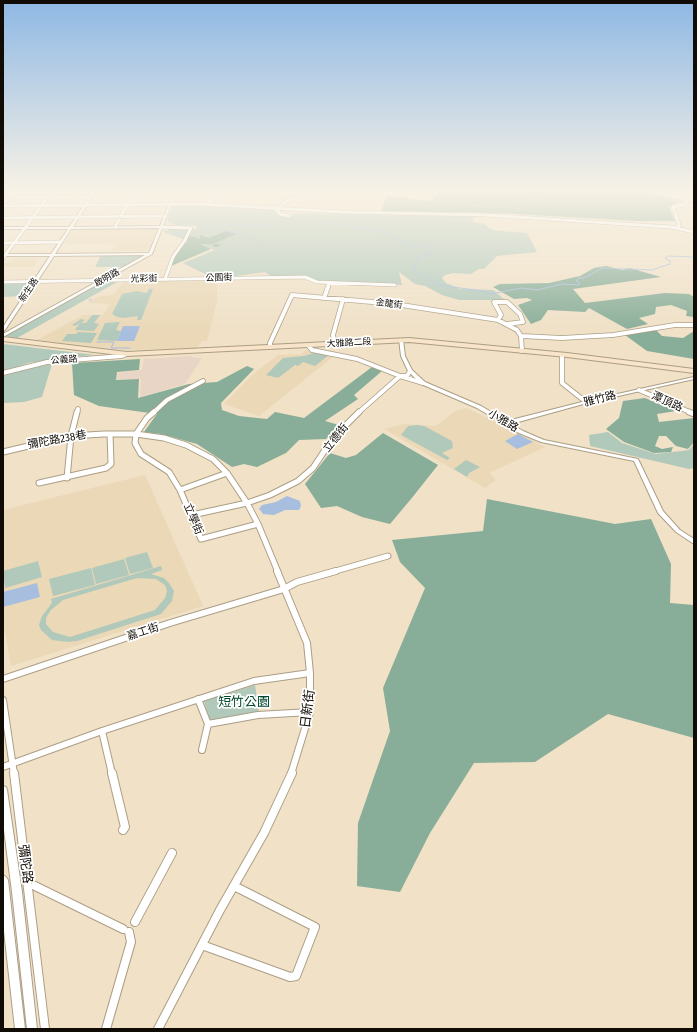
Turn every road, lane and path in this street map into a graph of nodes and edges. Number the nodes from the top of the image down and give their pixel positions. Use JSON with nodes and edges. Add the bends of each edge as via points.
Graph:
{"nodes":[{"id":1,"x":17,"y":238,"type":"edge"},
{"id":2,"x":63,"y":238,"type":"edge"},
{"id":3,"x":156,"y":238,"type":"edge"},
{"id":4,"x":186,"y":238,"type":"edge"},
{"id":5,"x":3,"y":242,"type":"edge"},
{"id":6,"x":14,"y":242,"type":"junction"},
{"id":7,"x":61,"y":242,"type":"junction"},
{"id":8,"x":150,"y":254,"type":"junction"},
{"id":9,"x":53,"y":255,"type":"junction"},
{"id":10,"x":4,"y":256,"type":"edge"},
{"id":11,"x":166,"y":279,"type":"junction"},
{"id":12,"x":104,"y":280,"type":"junction"},
{"id":13,"x":35,"y":281,"type":"junction"},
{"id":14,"x":3,"y":282,"type":"edge"},
{"id":15,"x":329,"y":283,"type":"junction"},
{"id":16,"x":395,"y":285,"type":"dead end"},
{"id":17,"x":324,"y":298,"type":"junction"},
{"id":18,"x":343,"y":299,"type":"junction"},
{"id":19,"x":498,"y":320,"type":"junction"},
{"id":20,"x":507,"y":324,"type":"junction"},
{"id":21,"x":694,"y":325,"type":"edge"},
{"id":22,"x":3,"y":330,"type":"edge"},
{"id":23,"x":3,"y":336,"type":"edge"},
{"id":24,"x":521,"y":336,"type":"junction"},
{"id":25,"x":3,"y":339,"type":"edge"},
{"id":26,"x":401,"y":340,"type":"junction"},
{"id":27,"x":335,"y":344,"type":"junction"},
{"id":28,"x":308,"y":346,"type":"junction"},
{"id":29,"x":270,"y":347,"type":"junction"},
{"id":30,"x":522,"y":351,"type":"junction"},
{"id":31,"x":127,"y":354,"type":"junction"},
{"id":32,"x":562,"y":355,"type":"junction"},
{"id":33,"x":410,"y":371,"type":"junction"},
{"id":34,"x":694,"y":371,"type":"edge"},
{"id":35,"x":3,"y":373,"type":"edge"},
{"id":36,"x":400,"y":376,"type":"junction"},
{"id":37,"x":694,"y":378,"type":"edge"},
{"id":38,"x":203,"y":381,"type":"dead end"},
{"id":39,"x":423,"y":382,"type":"junction"},
{"id":40,"x":639,"y":390,"type":"junction"},
{"id":41,"x":586,"y":402,"type":"junction"},
{"id":42,"x":78,"y":409,"type":"dead end"},
{"id":43,"x":694,"y":414,"type":"edge"},
{"id":44,"x":507,"y":423,"type":"junction"},
{"id":45,"x":110,"y":434,"type":"junction"},
{"id":46,"x":136,"y":434,"type":"junction"},
{"id":47,"x":71,"y":436,"type":"junction"},
{"id":48,"x":3,"y":452,"type":"edge"},
{"id":49,"x":227,"y":473,"type":"junction"},
{"id":50,"x":67,"y":478,"type":"junction"},
{"id":51,"x":39,"y":483,"type":"dead end"},
{"id":52,"x":180,"y":490,"type":"junction"},
{"id":53,"x":247,"y":503,"type":"junction"},
{"id":54,"x":192,"y":515,"type":"junction"},
{"id":55,"x":258,"y":524,"type":"junction"},
{"id":56,"x":694,"y":542,"type":"edge"},
{"id":57,"x":388,"y":556,"type":"dead end"},
{"id":58,"x":284,"y":588,"type":"junction"},
{"id":59,"x":310,"y":673,"type":"junction"},
{"id":60,"x":3,"y":679,"type":"edge"},
{"id":61,"x":198,"y":699,"type":"junction"},
{"id":62,"x":3,"y":700,"type":"edge"},
{"id":63,"x":310,"y":712,"type":"junction"},
{"id":64,"x":4,"y":722,"type":"edge"},
{"id":65,"x":208,"y":724,"type":"junction"},
{"id":66,"x":102,"y":731,"type":"junction"},
{"id":67,"x":202,"y":750,"type":"dead end"},
{"id":68,"x":13,"y":764,"type":"junction"},
{"id":69,"x":3,"y":767,"type":"edge"},
{"id":70,"x":3,"y":790,"type":"edge"},
{"id":71,"x":123,"y":830,"type":"dead end"},
{"id":72,"x":172,"y":853,"type":"dead end"},
{"id":73,"x":3,"y":880,"type":"edge"},
{"id":74,"x":35,"y":886,"type":"dead end"},
{"id":75,"x":234,"y":886,"type":"junction"},
{"id":76,"x":135,"y":922,"type":"dead end"},
{"id":77,"x":202,"y":945,"type":"junction"},
{"id":78,"x":20,"y":1029,"type":"edge"},
{"id":79,"x":32,"y":1029,"type":"edge"},
{"id":80,"x":45,"y":1029,"type":"edge"},
{"id":81,"x":106,"y":1029,"type":"edge"},
{"id":82,"x":158,"y":1029,"type":"edge"}],
"edges":[{"from":1,"to":6,"type":"street"},
{"from":2,"to":7,"type":"street","name":"新生路"},
{"from":3,"to":8,"type":"street"},
{"from":4,"to":11,"type":"street","via":[[173,257]]},
{"from":5,"to":6,"type":"street"},
{"from":6,"to":7,"type":"street"},
{"from":6,"to":10,"type":"street"},
{"from":7,"to":9,"type":"street","name":"新生路"},
{"from":8,"to":9,"type":"street"},
{"from":8,"to":12,"type":"street","name":"啟明路"},
{"from":9,"to":10,"type":"street"},
{"from":9,"to":13,"type":"street","name":"新生路"},
{"from":11,"to":12,"type":"street","name":"光彩街"},
{"from":11,"to":15,"type":"street","name":"公園街","via":[[305,277]]},
{"from":12,"to":13,"type":"street","name":"光彩街"},
{"from":12,"to":23,"type":"street","name":"啟明路"},
{"from":13,"to":14,"type":"street","name":"光彩街"},
{"from":13,"to":22,"type":"street","name":"新生路"},
{"from":15,"to":16,"type":"street","name":"公園街"},
{"from":15,"to":17,"type":"street"},
{"from":17,"to":18,"type":"street","name":"金龍街"},
{"from":17,"to":29,"type":"street","name":"金龍街","via":[[292,295]]},
{"from":18,"to":19,"type":"street","name":"金龍街"},
{"from":18,"to":27,"type":"street","via":[[332,335]]},
{"from":19,"to":20,"type":"street","name":"金龍街"},
{"from":19,"to":20,"type":"street","via":[[501,314],[494,302],[508,302],[520,314],[523,322]]},
{"from":20,"to":24,"type":"street","name":"金龍街"},
{"from":21,"to":24,"type":"street","via":[[675,325],[592,336]]},
{"from":24,"to":30,"type":"street"},
{"from":25,"to":31,"type":"main road","name":"大雅路二段"},
{"from":26,"to":27,"type":"main road","name":"大雅路二段"},
{"from":26,"to":30,"type":"main road","name":"大雅路二段"},
{"from":26,"to":33,"type":"street","name":"小雅路","via":[[403,356]]},
{"from":27,"to":28,"type":"main road","name":"大雅路二段"},
{"from":28,"to":29,"type":"main road","name":"大雅路二段"},
{"from":28,"to":36,"type":"street","via":[[312,350],[357,358]]},
{"from":29,"to":31,"type":"main road","name":"大雅路二段"},
{"from":30,"to":32,"type":"main road","name":"大雅路二段"},
{"from":31,"to":35,"type":"street","name":"公義路","via":[[47,362]]},
{"from":32,"to":34,"type":"main road","name":"大雅路二段"},
{"from":32,"to":41,"type":"street","via":[[562,383]]},
{"from":33,"to":36,"type":"street","name":"立德街","via":[[407,376]]},
{"from":33,"to":39,"type":"street","name":"小雅路"},
{"from":36,"to":39,"type":"street"},
{"from":36,"to":53,"type":"street","name":"立德街","via":[[353,417],[313,468],[298,481],[270,496]]},
{"from":37,"to":40,"type":"street","name":"雅竹路"},
{"from":38,"to":46,"type":"street","via":[[167,400],[147,418]]},
{"from":39,"to":44,"type":"street","name":"小雅路","via":[[479,407]]},
{"from":40,"to":41,"type":"street","name":"雅竹路"},
{"from":40,"to":43,"type":"street","name":"潭頂路"},
{"from":41,"to":44,"type":"street","name":"雅竹路"},
{"from":42,"to":47,"type":"street"},
{"from":44,"to":56,"type":"street","name":"小雅路","via":[[543,442],[636,460],[660,512],[678,531]]},
{"from":45,"to":46,"type":"street","name":"彌陀路238巷"},
{"from":45,"to":47,"type":"street","name":"彌陀路238巷"},
{"from":45,"to":50,"type":"street","via":[[111,464],[106,468]]},
{"from":46,"to":49,"type":"street","name":"日新街","via":[[164,438],[186,445],[213,459]]},
{"from":46,"to":52,"type":"street","name":"立學街","via":[[135,443],[141,454],[169,472]]},
{"from":47,"to":48,"type":"street","name":"彌陀路238巷"},
{"from":47,"to":50,"type":"street"},
{"from":49,"to":52,"type":"street"},
{"from":49,"to":53,"type":"street","name":"日新街"},
{"from":50,"to":51,"type":"street"},
{"from":52,"to":54,"type":"street","name":"立學街"},
{"from":53,"to":54,"type":"street","name":"立德街"},
{"from":53,"to":55,"type":"street","name":"日新街"},
{"from":54,"to":55,"type":"street","name":"立學街","via":[[201,539]]},
{"from":55,"to":58,"type":"street","name":"日新街"},
{"from":57,"to":58,"type":"street","name":"嘉工街"},
{"from":58,"to":59,"type":"street","name":"日新街","via":[[307,643]]},
{"from":58,"to":60,"type":"street","name":"嘉工街"},
{"from":59,"to":61,"type":"street","via":[[254,681]]},
{"from":59,"to":63,"type":"street","name":"日新街"},
{"from":61,"to":65,"type":"street"},
{"from":61,"to":66,"type":"street"},
{"from":62,"to":64,"type":"street","name":"彌陀路"},
{"from":63,"to":65,"type":"street","via":[[258,715]]},
{"from":63,"to":75,"type":"street","name":"日新街","via":[[292,773],[275,812]]},
{"from":64,"to":68,"type":"street","name":"彌陀路"},
{"from":65,"to":67,"type":"street"},
{"from":66,"to":68,"type":"street"},
{"from":66,"to":71,"type":"street","via":[[125,827]]},
{"from":68,"to":69,"type":"street"},
{"from":68,"to":80,"type":"street","name":"彌陀路"},
{"from":70,"to":79,"type":"street","name":"彌陀路"},
{"from":72,"to":76,"type":"street"},
{"from":73,"to":78,"type":"street","name":"彌陀路"},
{"from":74,"to":81,"type":"street","via":[[126,931],[132,942]]},
{"from":75,"to":77,"type":"street","name":"日新街"},
{"from":75,"to":77,"type":"street","via":[[315,927],[296,976],[290,977]]},
{"from":77,"to":82,"type":"street","name":"日新街"}]}
